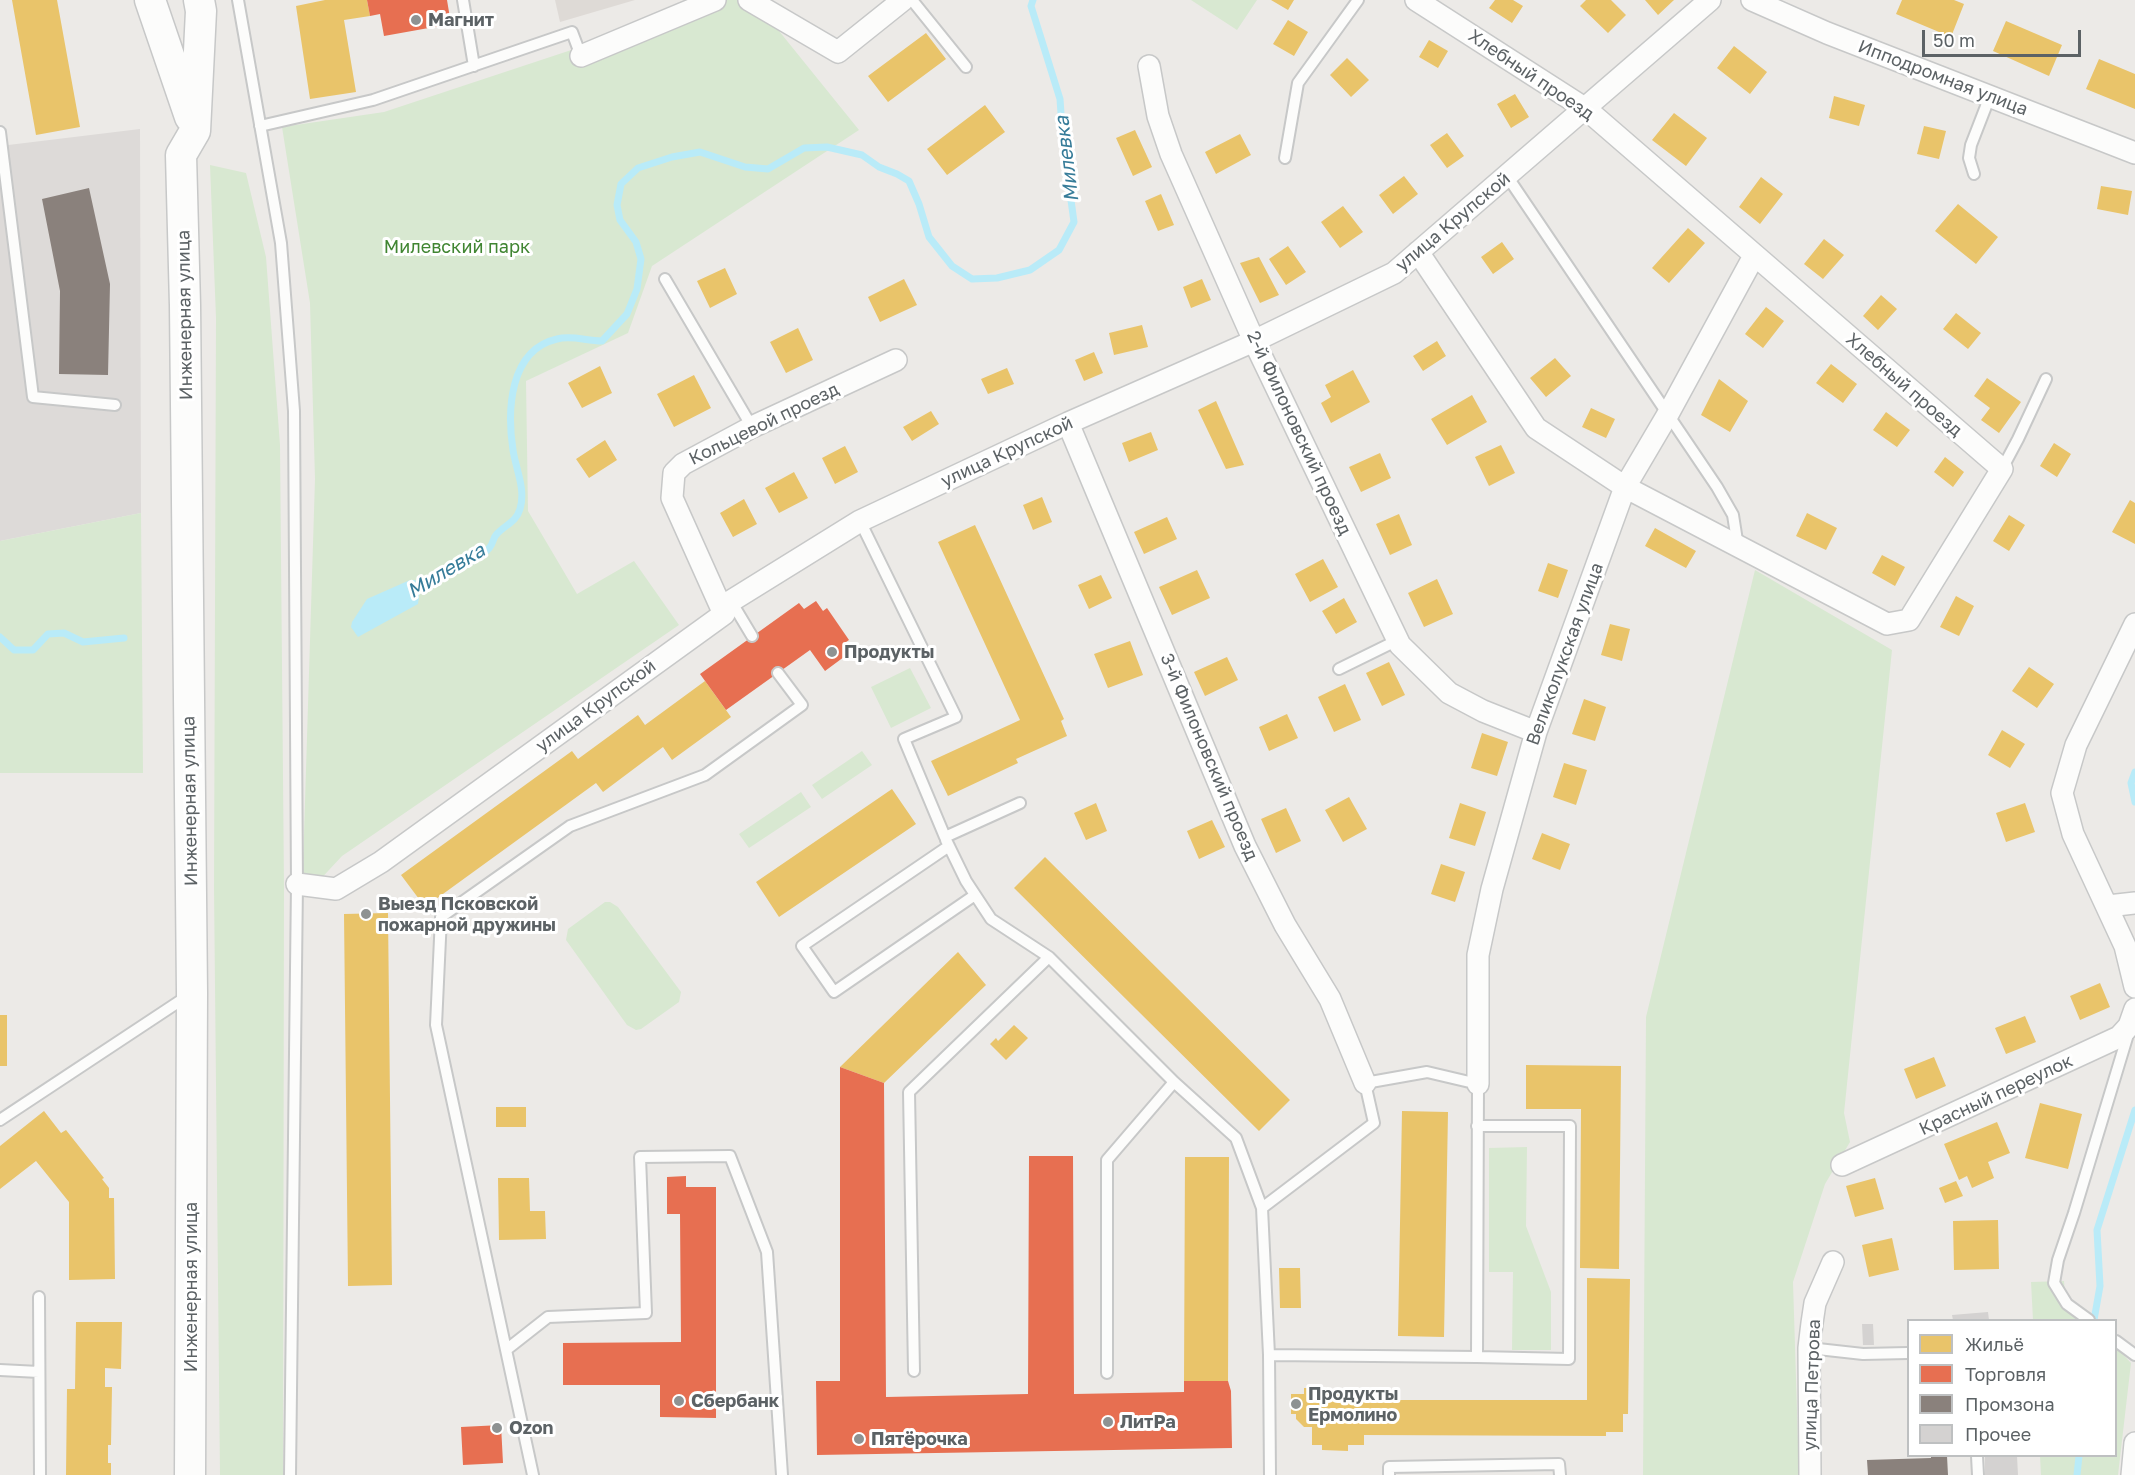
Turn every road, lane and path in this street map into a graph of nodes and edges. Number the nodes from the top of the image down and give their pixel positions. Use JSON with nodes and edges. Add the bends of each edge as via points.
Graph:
{"nodes":[{"id":1,"x":238,"y":0,"type":"edge"},
{"id":2,"x":463,"y":0,"type":"edge"},
{"id":3,"x":715,"y":0,"type":"edge"},
{"id":4,"x":749,"y":0,"type":"edge"},
{"id":5,"x":903,"y":0,"type":"edge"},
{"id":6,"x":912,"y":0,"type":"edge"},
{"id":7,"x":1358,"y":0,"type":"edge"},
{"id":8,"x":1416,"y":0,"type":"edge"},
{"id":9,"x":1710,"y":0,"type":"edge"},
{"id":10,"x":1752,"y":0,"type":"edge"},
{"id":11,"x":151,"y":2,"type":"edge"},
{"id":12,"x":200,"y":6,"type":"edge"},
{"id":13,"x":581,"y":56,"type":"joint"},
{"id":14,"x":474,"y":66,"type":"junction"},
{"id":15,"x":1149,"y":66,"type":"dead end"},
{"id":16,"x":966,"y":67,"type":"dead end"},
{"id":17,"x":1990,"y":96,"type":"junction"},
{"id":18,"x":1586,"y":109,"type":"junction"},
{"id":19,"x":260,"y":126,"type":"junction"},
{"id":20,"x":195,"y":131,"type":"junction"},
{"id":21,"x":0,"y":132,"type":"edge"},
{"id":22,"x":2135,"y":153,"type":"edge"},
{"id":23,"x":1285,"y":159,"type":"dead end"},
{"id":24,"x":1974,"y":174,"type":"dead end"},
{"id":25,"x":1506,"y":176,"type":"junction"},
{"id":26,"x":1418,"y":252,"type":"junction"},
{"id":27,"x":1754,"y":256,"type":"junction"},
{"id":28,"x":665,"y":279,"type":"dead end"},
{"id":29,"x":1254,"y":340,"type":"junction"},
{"id":30,"x":896,"y":360,"type":"dead end"},
{"id":31,"x":2046,"y":378,"type":"dead end"},
{"id":32,"x":115,"y":405,"type":"dead end"},
{"id":33,"x":1668,"y":414,"type":"junction"},
{"id":34,"x":1068,"y":423,"type":"junction"},
{"id":35,"x":752,"y":427,"type":"junction"},
{"id":36,"x":2002,"y":469,"type":"junction"},
{"id":37,"x":1625,"y":488,"type":"junction"},
{"id":38,"x":860,"y":521,"type":"junction"},
{"id":39,"x":1738,"y":547,"type":"junction"},
{"id":40,"x":727,"y":608,"type":"junction"},
{"id":41,"x":2135,"y":624,"type":"edge"},
{"id":42,"x":752,"y":636,"type":"dead end"},
{"id":43,"x":1398,"y":640,"type":"junction"},
{"id":44,"x":1339,"y":669,"type":"dead end"},
{"id":45,"x":778,"y":673,"type":"dead end"},
{"id":46,"x":1536,"y":732,"type":"junction"},
{"id":47,"x":1020,"y":803,"type":"dead end"},
{"id":48,"x":947,"y":841,"type":"junction"},
{"id":49,"x":297,"y":884,"type":"junction"},
{"id":50,"x":975,"y":895,"type":"junction"},
{"id":51,"x":2135,"y":903,"type":"edge"},
{"id":52,"x":2108,"y":906,"type":"junction"},
{"id":53,"x":1049,"y":957,"type":"junction"},
{"id":54,"x":2135,"y":987,"type":"edge"},
{"id":55,"x":192,"y":993,"type":"junction"},
{"id":56,"x":2134,"y":1013,"type":"edge"},
{"id":57,"x":1174,"y":1082,"type":"junction"},
{"id":58,"x":1365,"y":1083,"type":"junction"},
{"id":59,"x":1478,"y":1084,"type":"junction"},
{"id":60,"x":0,"y":1120,"type":"edge"},
{"id":61,"x":1478,"y":1126,"type":"junction"},
{"id":62,"x":1842,"y":1166,"type":"dead end"},
{"id":63,"x":1262,"y":1208,"type":"junction"},
{"id":64,"x":1833,"y":1262,"type":"dead end"},
{"id":65,"x":39,"y":1297,"type":"dead end"},
{"id":66,"x":2088,"y":1319,"type":"edge"},
{"id":67,"x":2117,"y":1342,"type":"edge"},
{"id":68,"x":1809,"y":1348,"type":"junction"},
{"id":69,"x":506,"y":1350,"type":"junction"},
{"id":70,"x":1907,"y":1353,"type":"edge"},
{"id":71,"x":1269,"y":1354,"type":"junction"},
{"id":72,"x":2135,"y":1355,"type":"edge"},
{"id":73,"x":1477,"y":1357,"type":"junction"},
{"id":74,"x":0,"y":1370,"type":"edge"},
{"id":75,"x":914,"y":1371,"type":"dead end"},
{"id":76,"x":39,"y":1372,"type":"junction"},
{"id":77,"x":1107,"y":1373,"type":"dead end"},
{"id":78,"x":2135,"y":1443,"type":"edge"},
{"id":79,"x":1977,"y":1457,"type":"edge"},
{"id":80,"x":40,"y":1475,"type":"edge"},
{"id":81,"x":190,"y":1475,"type":"edge"},
{"id":82,"x":290,"y":1475,"type":"edge"},
{"id":83,"x":533,"y":1475,"type":"edge"},
{"id":84,"x":782,"y":1475,"type":"edge"},
{"id":85,"x":1270,"y":1475,"type":"edge"},
{"id":86,"x":1389,"y":1475,"type":"edge"},
{"id":87,"x":1560,"y":1475,"type":"edge"},
{"id":88,"x":1810,"y":1475,"type":"edge"},
{"id":89,"x":1978,"y":1475,"type":"edge"},
{"id":90,"x":2132,"y":1475,"type":"edge"}],
"edges":[{"from":1,"to":19,"type":"lane"},
{"from":2,"to":14,"type":"lane"},
{"from":3,"to":13,"type":"street"},
{"from":4,"to":5,"type":"street","via":[[838,52]]},
{"from":6,"to":16,"type":"lane"},
{"from":7,"to":23,"type":"lane","via":[[1298,83]]},
{"from":8,"to":18,"type":"street","name":"Хлебный проезд"},
{"from":9,"to":18,"type":"street","name":"улица Крупской"},
{"from":10,"to":17,"type":"street","name":"Ипподромная улица"},
{"from":11,"to":12,"type":"main road","via":[[160,13]]},
{"from":11,"to":20,"type":"main road"},
{"from":12,"to":20,"type":"main road","name":"Инженерная улица"},
{"from":13,"to":14,"type":"lane","via":[[572,32]]},
{"from":14,"to":19,"type":"lane","via":[[373,100]]},
{"from":15,"to":29,"type":"street","name":"2-й Филоновский проезд","via":[[1158,116],[1171,154]]},
{"from":17,"to":22,"type":"street","name":"Ипподромная улица"},
{"from":17,"to":24,"type":"lane","via":[[1971,145],[1969,158]]},
{"from":18,"to":25,"type":"street","name":"улица Крупской"},
{"from":18,"to":27,"type":"street","name":"Хлебный проезд"},
{"from":19,"to":49,"type":"lane","via":[[281,243],[294,411]]},
{"from":20,"to":55,"type":"main road","name":"Инженерная улица","via":[[181,155]]},
{"from":21,"to":32,"type":"lane","via":[[33,397]]},
{"from":25,"to":26,"type":"street","name":"улица Крупской"},
{"from":25,"to":33,"type":"lane"},
{"from":26,"to":29,"type":"street","name":"улица Крупской","via":[[1394,273]]},
{"from":26,"to":37,"type":"street","via":[[1536,428]]},
{"from":27,"to":33,"type":"street","name":"Великолукская улица"},
{"from":27,"to":36,"type":"street","name":"Хлебный проезд"},
{"from":28,"to":35,"type":"lane"},
{"from":29,"to":34,"type":"street","name":"улица Крупской"},
{"from":29,"to":43,"type":"street","name":"2-й Филоновский проезд"},
{"from":30,"to":35,"type":"street","name":"Кольцевой проезд"},
{"from":31,"to":36,"type":"lane"},
{"from":33,"to":37,"type":"street","name":"Великолукская улица"},
{"from":33,"to":39,"type":"lane","via":[[1733,514]]},
{"from":34,"to":38,"type":"street","name":"улица Крупской"},
{"from":34,"to":58,"type":"street","name":"3-й Филоновский проезд","via":[[1245,846],[1330,999]]},
{"from":35,"to":40,"type":"street","name":"Кольцевой проезд","via":[[683,464],[674,473],[672,484],[672,498]]},
{"from":36,"to":39,"type":"street","via":[[1909,620],[1887,624]]},
{"from":37,"to":39,"type":"street"},
{"from":37,"to":46,"type":"street","name":"Великолукская улица"},
{"from":38,"to":40,"type":"street","name":"улица Крупской"},
{"from":38,"to":48,"type":"lane","via":[[956,717],[904,740]]},
{"from":40,"to":42,"type":"lane"},
{"from":40,"to":49,"type":"street","name":"улица Крупской","via":[[381,862],[336,889]]},
{"from":41,"to":52,"type":"street","via":[[2076,745],[2062,794],[2073,834]]},
{"from":43,"to":44,"type":"lane"},
{"from":43,"to":46,"type":"street","name":"2-й Филоновский проезд","via":[[1449,693]]},
{"from":45,"to":69,"type":"lane","via":[[802,705],[705,775],[570,826],[441,917],[436,1025]]},
{"from":46,"to":59,"type":"street","name":"Великолукская улица","via":[[1492,889],[1478,955]]},
{"from":47,"to":48,"type":"lane"},
{"from":48,"to":50,"type":"lane"},
{"from":48,"to":50,"type":"lane","via":[[802,946],[834,992]]},
{"from":49,"to":82,"type":"lane"},
{"from":50,"to":53,"type":"lane","via":[[991,919]]},
{"from":51,"to":52,"type":"street"},
{"from":52,"to":54,"type":"street","via":[[2125,946]]},
{"from":53,"to":57,"type":"lane"},
{"from":53,"to":75,"type":"lane","via":[[909,1092]]},
{"from":55,"to":60,"type":"lane"},
{"from":55,"to":81,"type":"main road","name":"Инженерная улица"},
{"from":56,"to":62,"type":"street","name":"Красный переулок","via":[[2119,1037]]},
{"from":56,"to":66,"type":"lane","via":[[2054,1283],[2067,1304]]},
{"from":57,"to":63,"type":"lane","via":[[1236,1138]]},
{"from":57,"to":77,"type":"lane","via":[[1107,1160]]},
{"from":58,"to":59,"type":"lane","via":[[1427,1072]]},
{"from":58,"to":63,"type":"lane","via":[[1374,1123]]},
{"from":59,"to":61,"type":"lane"},
{"from":61,"to":73,"type":"lane"},
{"from":61,"to":73,"type":"lane","via":[[1570,1126],[1570,1149],[1569,1359]]},
{"from":63,"to":71,"type":"lane"},
{"from":64,"to":68,"type":"street","name":"улица Петрова","via":[[1815,1304]]},
{"from":65,"to":76,"type":"lane"},
{"from":67,"to":72,"type":"lane"},
{"from":68,"to":70,"type":"lane","via":[[1863,1354]]},
{"from":68,"to":88,"type":"street","name":"улица Петрова"},
{"from":69,"to":83,"type":"lane"},
{"from":69,"to":84,"type":"lane","via":[[548,1317],[646,1313],[640,1157],[729,1156],[767,1252]]},
{"from":71,"to":73,"type":"lane"},
{"from":71,"to":85,"type":"lane"},
{"from":74,"to":76,"type":"lane"},
{"from":76,"to":80,"type":"lane"},
{"from":78,"to":90,"type":"street"},
{"from":79,"to":89,"type":"lane"},
{"from":86,"to":87,"type":"lane","via":[[1389,1467],[1559,1464]]}]}
